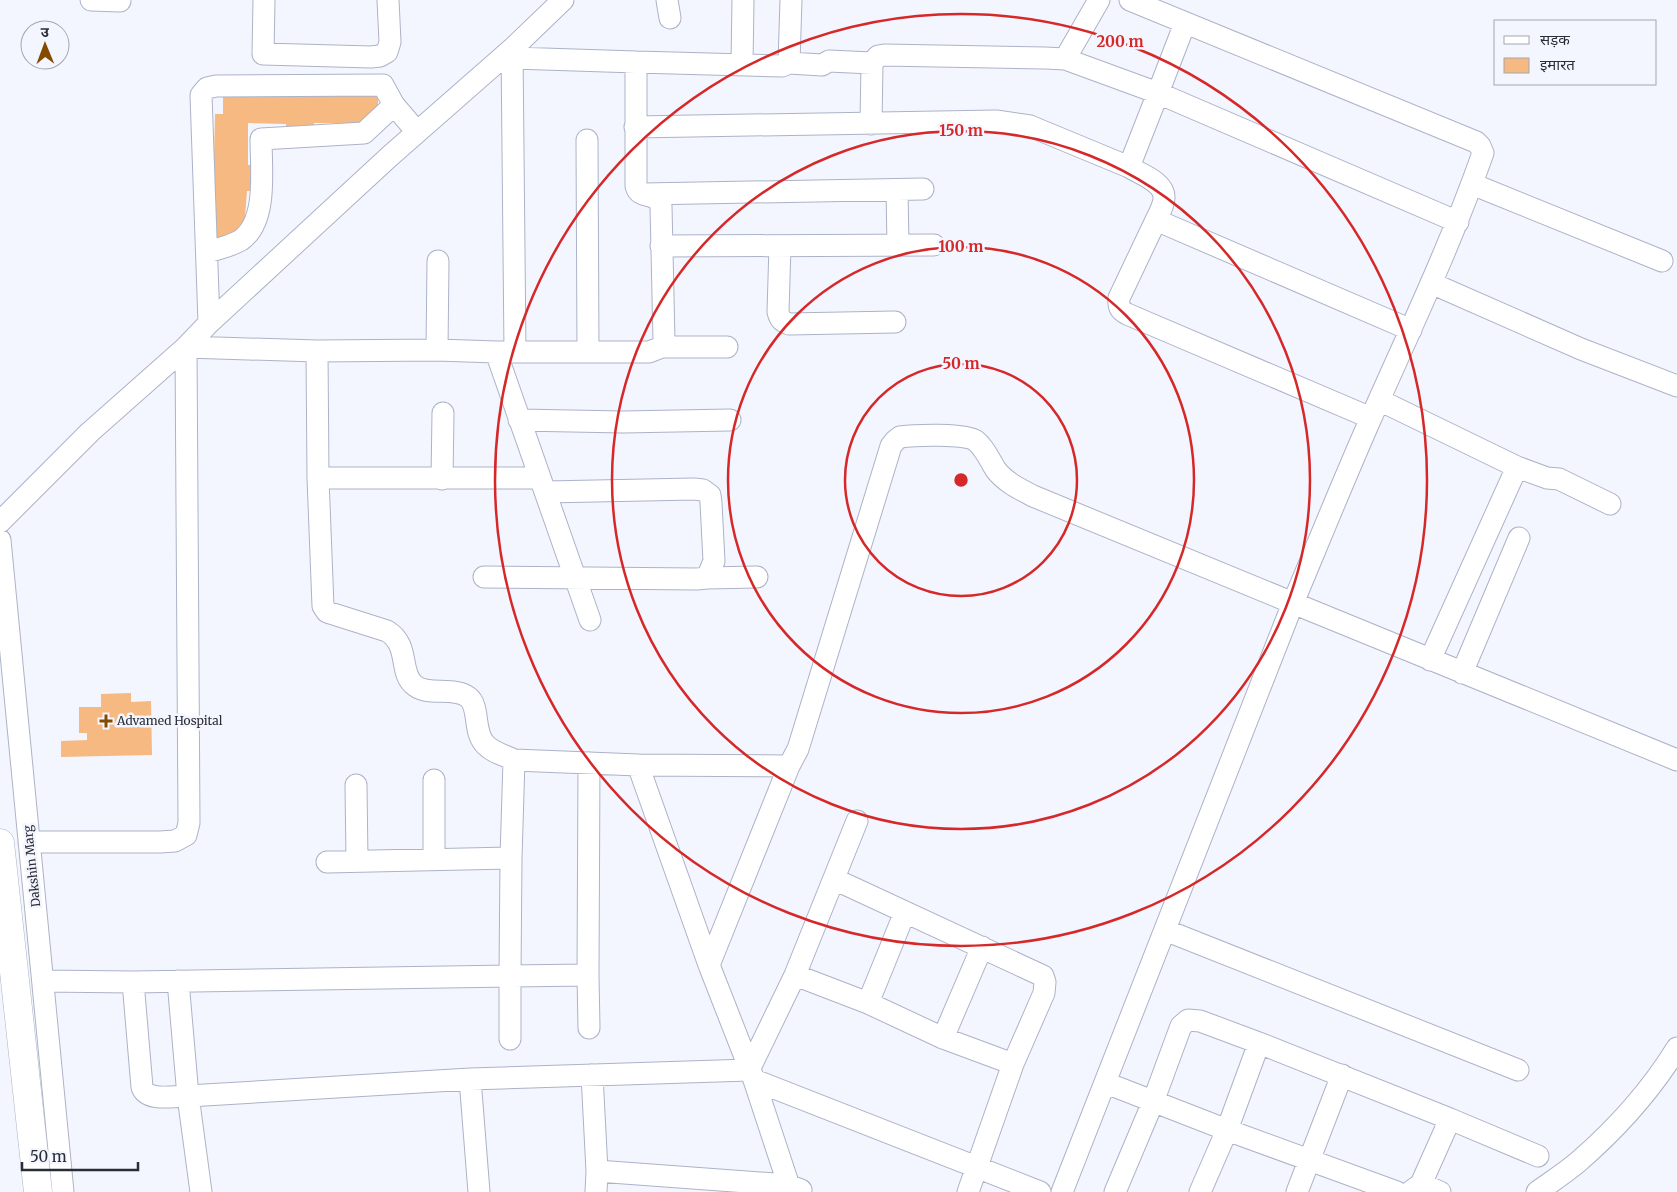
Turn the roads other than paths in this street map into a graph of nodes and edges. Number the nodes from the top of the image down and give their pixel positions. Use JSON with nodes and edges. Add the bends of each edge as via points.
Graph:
{"nodes":[{"id":1,"x":91,"y":0,"type":"edge"},
{"id":2,"x":264,"y":0,"type":"edge"},
{"id":3,"x":388,"y":0,"type":"edge"},
{"id":4,"x":563,"y":0,"type":"edge"},
{"id":5,"x":743,"y":0,"type":"edge"},
{"id":6,"x":791,"y":0,"type":"edge"},
{"id":7,"x":1099,"y":0,"type":"edge"},
{"id":8,"x":1130,"y":0,"type":"edge"},
{"id":9,"x":120,"y":2,"type":"dead end"},
{"id":10,"x":1185,"y":23,"type":"junction"},
{"id":11,"x":512,"y":53,"type":"junction"},
{"id":12,"x":1066,"y":59,"type":"junction"},
{"id":13,"x":636,"y":62,"type":"junction"},
{"id":14,"x":789,"y":63,"type":"junction"},
{"id":15,"x":872,"y":63,"type":"junction"},
{"id":16,"x":742,"y":64,"type":"junction"},
{"id":17,"x":1158,"y":93,"type":"junction"},
{"id":18,"x":394,"y":105,"type":"junction"},
{"id":19,"x":872,"y":124,"type":"junction"},
{"id":20,"x":635,"y":127,"type":"junction"},
{"id":21,"x":417,"y":132,"type":"junction"},
{"id":22,"x":586,"y":140,"type":"dead end"},
{"id":23,"x":1129,"y":168,"type":"junction"},
{"id":24,"x":1472,"y":184,"type":"junction"},
{"id":25,"x":924,"y":189,"type":"dead end"},
{"id":26,"x":897,"y":190,"type":"junction"},
{"id":27,"x":641,"y":194,"type":"junction"},
{"id":28,"x":1156,"y":220,"type":"junction"},
{"id":29,"x":1458,"y":222,"type":"junction"},
{"id":30,"x":898,"y":245,"type":"junction"},
{"id":31,"x":934,"y":245,"type":"dead end"},
{"id":32,"x":662,"y":246,"type":"junction"},
{"id":33,"x":780,"y":246,"type":"junction"},
{"id":34,"x":207,"y":252,"type":"junction"},
{"id":35,"x":438,"y":261,"type":"dead end"},
{"id":36,"x":1662,"y":261,"type":"dead end"},
{"id":37,"x":1431,"y":283,"type":"junction"},
{"id":38,"x":895,"y":322,"type":"dead end"},
{"id":39,"x":209,"y":323,"type":"junction"},
{"id":40,"x":1411,"y":330,"type":"junction"},
{"id":41,"x":186,"y":347,"type":"junction"},
{"id":42,"x":662,"y":347,"type":"junction"},
{"id":43,"x":727,"y":347,"type":"dead end"},
{"id":44,"x":437,"y":350,"type":"junction"},
{"id":45,"x":317,"y":351,"type":"junction"},
{"id":46,"x":505,"y":352,"type":"junction"},
{"id":47,"x":588,"y":352,"type":"junction"},
{"id":48,"x":1677,"y":386,"type":"edge"},
{"id":49,"x":1375,"y":409,"type":"junction"},
{"id":50,"x":443,"y":413,"type":"dead end"},
{"id":51,"x":519,"y":420,"type":"junction"},
{"id":52,"x":730,"y":420,"type":"dead end"},
{"id":53,"x":1517,"y":467,"type":"junction"},
{"id":54,"x":318,"y":478,"type":"junction"},
{"id":55,"x":442,"y":479,"type":"junction"},
{"id":56,"x":543,"y":485,"type":"junction"},
{"id":57,"x":1610,"y":504,"type":"dead end"},
{"id":58,"x":0,"y":522,"type":"edge"},
{"id":59,"x":1519,"y":538,"type":"dead end"},
{"id":60,"x":0,"y":540,"type":"edge"},
{"id":61,"x":484,"y":577,"type":"dead end"},
{"id":62,"x":575,"y":577,"type":"junction"},
{"id":63,"x":757,"y":577,"type":"dead end"},
{"id":64,"x":707,"y":578,"type":"junction"},
{"id":65,"x":1293,"y":603,"type":"junction"},
{"id":66,"x":590,"y":620,"type":"dead end"},
{"id":67,"x":1430,"y":660,"type":"junction"},
{"id":68,"x":1462,"y":672,"type":"junction"},
{"id":69,"x":514,"y":760,"type":"junction"},
{"id":70,"x":1677,"y":760,"type":"edge"},
{"id":71,"x":589,"y":763,"type":"junction"},
{"id":72,"x":638,"y":765,"type":"junction"},
{"id":73,"x":789,"y":766,"type":"junction"},
{"id":74,"x":434,"y":780,"type":"dead end"},
{"id":75,"x":356,"y":785,"type":"dead end"},
{"id":76,"x":857,"y":821,"type":"dead end"},
{"id":77,"x":29,"y":842,"type":"junction"},
{"id":78,"x":0,"y":843,"type":"edge"},
{"id":79,"x":511,"y":858,"type":"junction"},
{"id":80,"x":434,"y":860,"type":"junction"},
{"id":81,"x":357,"y":861,"type":"junction"},
{"id":82,"x":327,"y":862,"type":"dead end"},
{"id":83,"x":834,"y":879,"type":"junction"},
{"id":84,"x":905,"y":912,"type":"junction"},
{"id":85,"x":1165,"y":930,"type":"junction"},
{"id":86,"x":982,"y":947,"type":"junction"},
{"id":87,"x":710,"y":965,"type":"junction"},
{"id":88,"x":588,"y":975,"type":"junction"},
{"id":89,"x":795,"y":975,"type":"junction"},
{"id":90,"x":510,"y":976,"type":"junction"},
{"id":91,"x":43,"y":981,"type":"junction"},
{"id":92,"x":178,"y":981,"type":"junction"},
{"id":93,"x":132,"y":982,"type":"junction"},
{"id":94,"x":0,"y":1002,"type":"edge"},
{"id":95,"x":868,"y":1003,"type":"junction"},
{"id":96,"x":589,"y":1028,"type":"dead end"},
{"id":97,"x":943,"y":1038,"type":"junction"},
{"id":98,"x":510,"y":1039,"type":"dead end"},
{"id":99,"x":1259,"y":1043,"type":"junction"},
{"id":100,"x":1677,"y":1048,"type":"edge"},
{"id":101,"x":1013,"y":1064,"type":"junction"},
{"id":102,"x":1518,"y":1070,"type":"dead end"},
{"id":103,"x":592,"y":1075,"type":"junction"},
{"id":104,"x":751,"y":1075,"type":"junction"},
{"id":105,"x":1342,"y":1075,"type":"junction"},
{"id":106,"x":470,"y":1079,"type":"junction"},
{"id":107,"x":1106,"y":1083,"type":"junction"},
{"id":108,"x":188,"y":1096,"type":"junction"},
{"id":109,"x":1153,"y":1102,"type":"junction"},
{"id":110,"x":20,"y":1105,"type":"junction"},
{"id":111,"x":1450,"y":1119,"type":"junction"},
{"id":112,"x":1227,"y":1130,"type":"junction"},
{"id":113,"x":1538,"y":1156,"type":"dead end"},
{"id":114,"x":1310,"y":1160,"type":"junction"},
{"id":115,"x":977,"y":1168,"type":"junction"},
{"id":116,"x":597,"y":1170,"type":"junction"},
{"id":117,"x":1368,"y":1188,"type":"edge"},
{"id":118,"x":1424,"y":1189,"type":"edge"},
{"id":119,"x":795,"y":1190,"type":"edge"},
{"id":120,"x":19,"y":1192,"type":"edge"},
{"id":121,"x":38,"y":1192,"type":"edge"},
{"id":122,"x":63,"y":1192,"type":"edge"},
{"id":123,"x":201,"y":1192,"type":"edge"},
{"id":124,"x":478,"y":1192,"type":"edge"},
{"id":125,"x":596,"y":1192,"type":"edge"},
{"id":126,"x":968,"y":1192,"type":"edge"},
{"id":127,"x":1040,"y":1192,"type":"edge"},
{"id":128,"x":1062,"y":1192,"type":"edge"},
{"id":129,"x":1115,"y":1192,"type":"edge"},
{"id":130,"x":1200,"y":1192,"type":"edge"},
{"id":131,"x":1297,"y":1192,"type":"edge"},
{"id":132,"x":1397,"y":1192,"type":"edge"},
{"id":133,"x":1537,"y":1192,"type":"edge"}],
"edges":[{"from":1,"to":9,"type":"street"},
{"from":2,"to":3,"type":"street","via":[[263,54],[371,57],[387,52],[390,42]]},
{"from":4,"to":11,"type":"street"},
{"from":5,"to":16,"type":"street"},
{"from":6,"to":14,"type":"street"},
{"from":7,"to":12,"type":"street"},
{"from":8,"to":10,"type":"street"},
{"from":10,"to":17,"type":"street"},
{"from":10,"to":24,"type":"street","via":[[1476,142],[1483,153]]},
{"from":11,"to":13,"type":"street"},
{"from":11,"to":21,"type":"street"},
{"from":11,"to":46,"type":"street"},
{"from":12,"to":15,"type":"street","via":[[884,55]]},
{"from":12,"to":17,"type":"street"},
{"from":13,"to":16,"type":"street"},
{"from":13,"to":20,"type":"street"},
{"from":14,"to":15,"type":"street"},
{"from":14,"to":16,"type":"street","via":[[782,66]]},
{"from":15,"to":19,"type":"street"},
{"from":17,"to":23,"type":"street"},
{"from":17,"to":29,"type":"street"},
{"from":18,"to":21,"type":"street"},
{"from":18,"to":34,"type":"street","via":[[364,132],[261,140],[260,208],[256,219],[241,240]]},
{"from":18,"to":34,"type":"street","via":[[383,86],[228,85],[207,88],[202,94]]},
{"from":19,"to":20,"type":"street"},
{"from":19,"to":23,"type":"street","via":[[996,121],[1023,124]]},
{"from":20,"to":27,"type":"street","via":[[636,186]]},
{"from":21,"to":39,"type":"street"},
{"from":22,"to":47,"type":"street"},
{"from":23,"to":28,"type":"street","via":[[1163,191],[1164,199]]},
{"from":24,"to":29,"type":"street"},
{"from":24,"to":36,"type":"street"},
{"from":25,"to":26,"type":"street"},
{"from":26,"to":27,"type":"street"},
{"from":26,"to":30,"type":"street"},
{"from":27,"to":32,"type":"street","via":[[659,200]]},
{"from":28,"to":40,"type":"street"},
{"from":28,"to":49,"type":"street","via":[[1119,298],[1120,310]]},
{"from":29,"to":37,"type":"street"},
{"from":30,"to":31,"type":"street"},
{"from":30,"to":33,"type":"street"},
{"from":32,"to":33,"type":"street"},
{"from":32,"to":42,"type":"street"},
{"from":33,"to":38,"type":"street","via":[[778,312],[782,322]]},
{"from":34,"to":39,"type":"street"},
{"from":35,"to":44,"type":"street"},
{"from":37,"to":40,"type":"street"},
{"from":37,"to":48,"type":"street","via":[[1580,349]]},
{"from":39,"to":41,"type":"street"},
{"from":40,"to":49,"type":"street"},
{"from":41,"to":45,"type":"street"},
{"from":41,"to":58,"type":"street","via":[[90,432]]},
{"from":41,"to":77,"type":"street","via":[[189,823],[186,835],[174,841],[160,842]]},
{"from":42,"to":43,"type":"street"},
{"from":42,"to":47,"type":"street","via":[[649,352]]},
{"from":44,"to":45,"type":"street"},
{"from":44,"to":46,"type":"street"},
{"from":45,"to":54,"type":"street"},
{"from":46,"to":47,"type":"street"},
{"from":46,"to":51,"type":"street"},
{"from":49,"to":53,"type":"street"},
{"from":49,"to":65,"type":"street"},
{"from":50,"to":55,"type":"street"},
{"from":51,"to":52,"type":"street"},
{"from":51,"to":56,"type":"street"},
{"from":53,"to":57,"type":"street","via":[[1559,479]]},
{"from":53,"to":67,"type":"street"},
{"from":54,"to":55,"type":"street"},
{"from":54,"to":69,"type":"street","via":[[323,606],[327,612],[393,634],[413,685],[466,696],[472,701],[478,732],[484,743]]},
{"from":55,"to":56,"type":"street"},
{"from":56,"to":62,"type":"street"},
{"from":56,"to":64,"type":"street","via":[[704,490],[712,503],[714,552]]},
{"from":59,"to":68,"type":"street"},
{"from":60,"to":77,"type":"street","name":"Dakshin Marg"},
{"from":61,"to":62,"type":"street"},
{"from":62,"to":64,"type":"street"},
{"from":62,"to":66,"type":"street"},
{"from":63,"to":64,"type":"street"},
{"from":65,"to":67,"type":"street"},
{"from":65,"to":73,"type":"street","via":[[1033,496],[1004,479],[980,446],[970,438],[900,438],[891,446],[798,749]]},
{"from":65,"to":85,"type":"street"},
{"from":67,"to":68,"type":"street"},
{"from":68,"to":70,"type":"street"},
{"from":69,"to":71,"type":"street"},
{"from":69,"to":79,"type":"street"},
{"from":71,"to":72,"type":"street"},
{"from":71,"to":88,"type":"street"},
{"from":72,"to":73,"type":"street"},
{"from":72,"to":87,"type":"street"},
{"from":73,"to":87,"type":"street"},
{"from":74,"to":80,"type":"street"},
{"from":75,"to":81,"type":"street"},
{"from":76,"to":83,"type":"street"},
{"from":77,"to":91,"type":"street","name":"Dakshin Marg"},
{"from":78,"to":110,"type":"highway"},
{"from":79,"to":80,"type":"street"},
{"from":79,"to":90,"type":"street"},
{"from":80,"to":81,"type":"street"},
{"from":81,"to":82,"type":"street"},
{"from":83,"to":84,"type":"street"},
{"from":83,"to":89,"type":"street"},
{"from":84,"to":86,"type":"street"},
{"from":84,"to":95,"type":"street"},
{"from":85,"to":102,"type":"street"},
{"from":85,"to":107,"type":"street"},
{"from":86,"to":97,"type":"street"},
{"from":86,"to":101,"type":"street","via":[[1043,976],[1045,982],[1044,993]]},
{"from":87,"to":104,"type":"street"},
{"from":88,"to":90,"type":"street"},
{"from":88,"to":96,"type":"street"},
{"from":89,"to":95,"type":"street"},
{"from":89,"to":104,"type":"street"},
{"from":90,"to":92,"type":"street"},
{"from":90,"to":98,"type":"street"},
{"from":91,"to":93,"type":"street"},
{"from":91,"to":122,"type":"street","name":"Dakshin Marg"},
{"from":92,"to":93,"type":"street"},
{"from":92,"to":108,"type":"street"},
{"from":93,"to":108,"type":"street","via":[[144,1092],[155,1096]]},
{"from":94,"to":110,"type":"highway"},
{"from":95,"to":97,"type":"street"},
{"from":97,"to":101,"type":"street"},
{"from":99,"to":105,"type":"street"},
{"from":99,"to":109,"type":"street","via":[[1200,1021],[1188,1020],[1181,1026]]},
{"from":99,"to":112,"type":"street"},
{"from":100,"to":133,"type":"street","via":[[1657,1077],[1607,1135]]},
{"from":101,"to":115,"type":"street"},
{"from":103,"to":104,"type":"street"},
{"from":103,"to":106,"type":"street"},
{"from":103,"to":116,"type":"street"},
{"from":104,"to":115,"type":"street"},
{"from":104,"to":119,"type":"street"},
{"from":105,"to":111,"type":"street"},
{"from":105,"to":114,"type":"street"},
{"from":106,"to":108,"type":"street"},
{"from":106,"to":124,"type":"street"},
{"from":107,"to":109,"type":"street"},
{"from":107,"to":128,"type":"street"},
{"from":108,"to":123,"type":"street"},
{"from":109,"to":112,"type":"street"},
{"from":109,"to":129,"type":"street"},
{"from":110,"to":120,"type":"highway"},
{"from":110,"to":121,"type":"highway"},
{"from":111,"to":113,"type":"street"},
{"from":111,"to":118,"type":"street"},
{"from":112,"to":114,"type":"street"},
{"from":112,"to":130,"type":"street"},
{"from":114,"to":117,"type":"street"},
{"from":114,"to":131,"type":"street"},
{"from":115,"to":126,"type":"street"},
{"from":115,"to":127,"type":"street"},
{"from":116,"to":119,"type":"street"},
{"from":116,"to":125,"type":"street"},
{"from":117,"to":132,"type":"street"}]}
